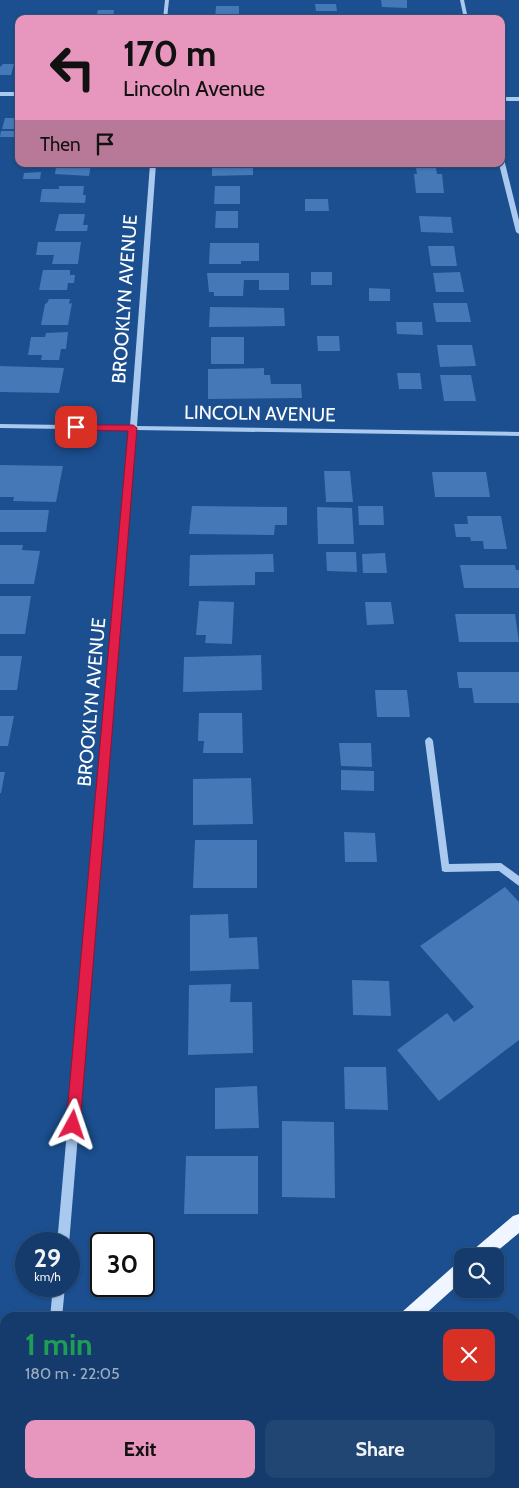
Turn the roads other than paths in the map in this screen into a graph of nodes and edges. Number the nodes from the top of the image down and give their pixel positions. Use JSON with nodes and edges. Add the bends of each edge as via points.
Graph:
{"nodes":[{"id":1,"x":167,"y":0,"type":"edge"},
{"id":2,"x":462,"y":0,"type":"edge"},
{"id":3,"x":165,"y":15,"type":"edge"},
{"id":4,"x":465,"y":15,"type":"edge"},
{"id":5,"x":0,"y":94,"type":"edge"},
{"id":6,"x":15,"y":94,"type":"edge"},
{"id":7,"x":505,"y":99,"type":"edge"},
{"id":8,"x":519,"y":99,"type":"edge"},
{"id":9,"x":153,"y":167,"type":"edge"},
{"id":10,"x":503,"y":167,"type":"edge"},
{"id":11,"x":519,"y":232,"type":"edge"},
{"id":12,"x":0,"y":426,"type":"edge"},
{"id":13,"x":133,"y":428,"type":"junction"},
{"id":14,"x":519,"y":434,"type":"edge"},
{"id":15,"x":430,"y":741,"type":"dead end"},
{"id":16,"x":519,"y":882,"type":"edge"},
{"id":17,"x":519,"y":1222,"type":"edge"},
{"id":18,"x":64,"y":1232,"type":"edge"},
{"id":19,"x":488,"y":1248,"type":"edge"},
{"id":20,"x":454,"y":1277,"type":"edge"},
{"id":21,"x":58,"y":1297,"type":"edge"},
{"id":22,"x":57,"y":1312,"type":"edge"},
{"id":23,"x":415,"y":1312,"type":"edge"}],
"edges":[{"from":1,"to":3,"type":"street"},
{"from":2,"to":4,"type":"street"},
{"from":5,"to":6,"type":"street"},
{"from":7,"to":8,"type":"street"},
{"from":9,"to":13,"type":"street","name":"BROOKLYN AVENUE"},
{"from":10,"to":11,"type":"street"},
{"from":12,"to":13,"type":"street","name":"LINCOLN AVENUE"},
{"from":13,"to":14,"type":"street","name":"LINCOLN AVENUE"},
{"from":13,"to":18,"type":"street","name":"BROOKLYN AVENUE"},
{"from":15,"to":16,"type":"street","via":[[446,868],[501,867]]},
{"from":17,"to":19,"type":"main road"},
{"from":20,"to":23,"type":"main road"},
{"from":21,"to":22,"type":"street"}]}
